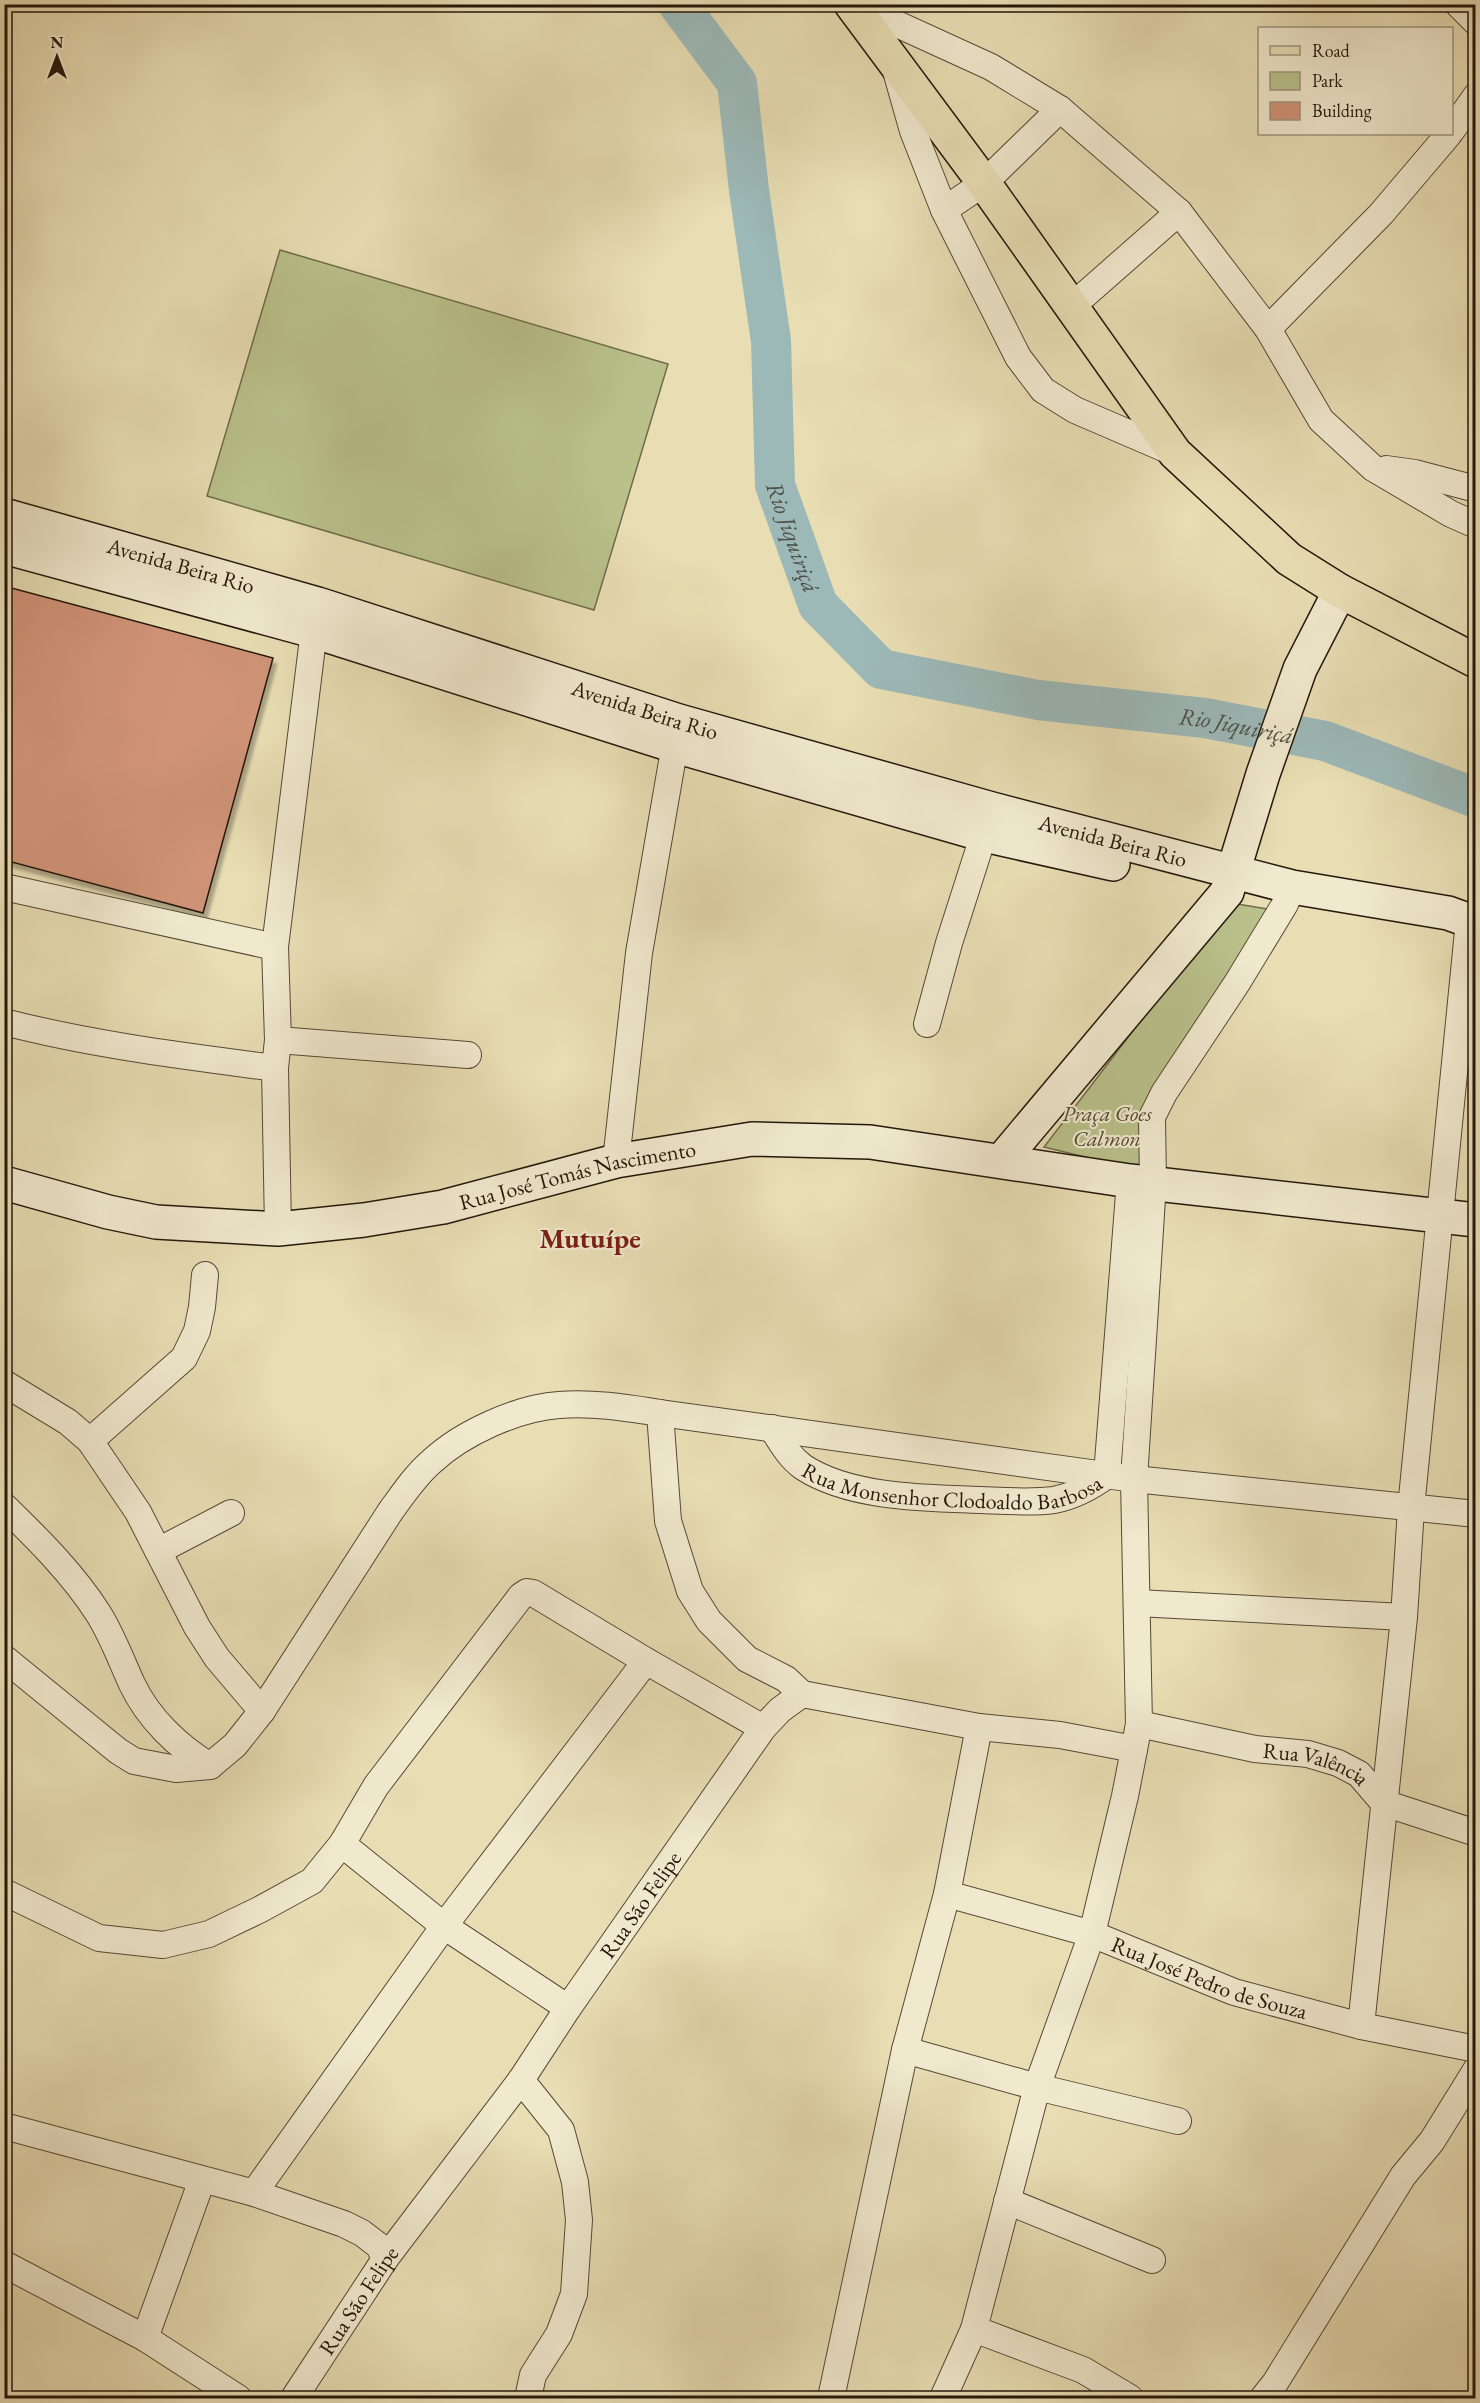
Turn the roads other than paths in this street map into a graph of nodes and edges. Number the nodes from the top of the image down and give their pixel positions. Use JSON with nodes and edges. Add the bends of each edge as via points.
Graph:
{"nodes":[{"id":1,"x":852,"y":4,"type":"edge"},
{"id":2,"x":1458,"y":4,"type":"edge"},
{"id":3,"x":1476,"y":22,"type":"edge"},
{"id":4,"x":893,"y":60,"type":"junction"},
{"id":5,"x":1476,"y":96,"type":"edge"},
{"id":6,"x":1060,"y":109,"type":"junction"},
{"id":7,"x":1453,"y":129,"type":"edge"},
{"id":8,"x":1448,"y":135,"type":"edge"},
{"id":9,"x":984,"y":183,"type":"junction"},
{"id":10,"x":944,"y":210,"type":"junction"},
{"id":11,"x":1179,"y":212,"type":"junction"},
{"id":12,"x":1071,"y":307,"type":"junction"},
{"id":13,"x":1268,"y":329,"type":"junction"},
{"id":14,"x":1175,"y":453,"type":"junction"},
{"id":15,"x":1373,"y":468,"type":"junction"},
{"id":16,"x":1476,"y":489,"type":"edge"},
{"id":17,"x":4,"y":515,"type":"edge"},
{"id":18,"x":1476,"y":525,"type":"edge"},
{"id":19,"x":4,"y":547,"type":"edge"},
{"id":20,"x":1340,"y":591,"type":"junction"},
{"id":21,"x":316,"y":618,"type":"junction"},
{"id":22,"x":1476,"y":660,"type":"edge"},
{"id":23,"x":677,"y":734,"type":"junction"},
{"id":24,"x":988,"y":822,"type":"junction"},
{"id":25,"x":1231,"y":882,"type":"junction"},
{"id":26,"x":4,"y":887,"type":"edge"},
{"id":27,"x":1288,"y":896,"type":"junction"},
{"id":28,"x":1472,"y":922,"type":"edge"},
{"id":29,"x":275,"y":947,"type":"junction"},
{"id":30,"x":4,"y":1022,"type":"edge"},
{"id":31,"x":927,"y":1024,"type":"dead end"},
{"id":32,"x":278,"y":1040,"type":"junction"},
{"id":33,"x":468,"y":1055,"type":"dead end"},
{"id":34,"x":275,"y":1068,"type":"junction"},
{"id":35,"x":1002,"y":1160,"type":"junction"},
{"id":36,"x":616,"y":1161,"type":"junction"},
{"id":37,"x":1142,"y":1182,"type":"junction"},
{"id":38,"x":4,"y":1184,"type":"edge"},
{"id":39,"x":1438,"y":1216,"type":"junction"},
{"id":40,"x":1476,"y":1220,"type":"edge"},
{"id":41,"x":278,"y":1229,"type":"junction"},
{"id":42,"x":205,"y":1275,"type":"dead end"},
{"id":43,"x":1129,"y":1349,"type":"junction"},
{"id":44,"x":4,"y":1383,"type":"edge"},
{"id":45,"x":660,"y":1413,"type":"junction"},
{"id":46,"x":772,"y":1428,"type":"junction"},
{"id":47,"x":90,"y":1442,"type":"junction"},
{"id":48,"x":1107,"y":1475,"type":"junction"},
{"id":49,"x":1134,"y":1479,"type":"junction"},
{"id":50,"x":4,"y":1506,"type":"edge"},
{"id":51,"x":1411,"y":1508,"type":"junction"},
{"id":52,"x":231,"y":1513,"type":"dead end"},
{"id":53,"x":1476,"y":1514,"type":"edge"},
{"id":54,"x":158,"y":1551,"type":"junction"},
{"id":55,"x":1137,"y":1603,"type":"junction"},
{"id":56,"x":1404,"y":1617,"type":"junction"},
{"id":57,"x":4,"y":1658,"type":"edge"},
{"id":58,"x":646,"y":1661,"type":"junction"},
{"id":59,"x":802,"y":1694,"type":"junction"},
{"id":60,"x":262,"y":1711,"type":"junction"},
{"id":61,"x":1139,"y":1724,"type":"junction"},
{"id":62,"x":979,"y":1727,"type":"junction"},
{"id":63,"x":763,"y":1728,"type":"junction"},
{"id":64,"x":1134,"y":1749,"type":"junction"},
{"id":65,"x":210,"y":1766,"type":"junction"},
{"id":66,"x":1384,"y":1803,"type":"junction"},
{"id":67,"x":1476,"y":1833,"type":"edge"},
{"id":68,"x":342,"y":1844,"type":"junction"},
{"id":69,"x":4,"y":1892,"type":"edge"},
{"id":70,"x":947,"y":1894,"type":"junction"},
{"id":71,"x":444,"y":1926,"type":"junction"},
{"id":72,"x":1092,"y":1934,"type":"junction"},
{"id":73,"x":568,"y":2008,"type":"junction"},
{"id":74,"x":1361,"y":2026,"type":"junction"},
{"id":75,"x":1476,"y":2049,"type":"edge"},
{"id":76,"x":905,"y":2050,"type":"junction"},
{"id":77,"x":1476,"y":2070,"type":"edge"},
{"id":78,"x":521,"y":2080,"type":"junction"},
{"id":79,"x":1037,"y":2087,"type":"junction"},
{"id":80,"x":1178,"y":2121,"type":"dead end"},
{"id":81,"x":4,"y":2126,"type":"edge"},
{"id":82,"x":202,"y":2180,"type":"junction"},
{"id":83,"x":254,"y":2193,"type":"junction"},
{"id":84,"x":1007,"y":2201,"type":"junction"},
{"id":85,"x":386,"y":2259,"type":"junction"},
{"id":86,"x":1152,"y":2260,"type":"dead end"},
{"id":87,"x":4,"y":2264,"type":"edge"},
{"id":88,"x":974,"y":2329,"type":"junction"},
{"id":89,"x":145,"y":2338,"type":"junction"},
{"id":90,"x":838,"y":2396,"type":"edge"},
{"id":91,"x":238,"y":2398,"type":"edge"},
{"id":92,"x":294,"y":2398,"type":"edge"},
{"id":93,"x":528,"y":2398,"type":"edge"},
{"id":94,"x":943,"y":2398,"type":"edge"},
{"id":95,"x":1130,"y":2398,"type":"edge"},
{"id":96,"x":1263,"y":2398,"type":"edge"}],
"edges":[{"from":1,"to":4,"type":"main road"},
{"from":1,"to":6,"type":"street","via":[[991,67]]},
{"from":2,"to":3,"type":"street"},
{"from":4,"to":9,"type":"main road"},
{"from":4,"to":10,"type":"street","via":[[913,130]]},
{"from":5,"to":7,"type":"street"},
{"from":6,"to":9,"type":"street"},
{"from":6,"to":11,"type":"street"},
{"from":8,"to":13,"type":"street","via":[[1381,214]]},
{"from":9,"to":10,"type":"street"},
{"from":9,"to":12,"type":"main road"},
{"from":10,"to":14,"type":"street","via":[[1018,357],[1043,390],[1075,410]]},
{"from":11,"to":12,"type":"street"},
{"from":11,"to":13,"type":"street"},
{"from":12,"to":14,"type":"main road"},
{"from":13,"to":15,"type":"street","via":[[1321,420]]},
{"from":14,"to":20,"type":"main road","via":[[1289,559]]},
{"from":15,"to":16,"type":"street","via":[[1415,473]]},
{"from":15,"to":18,"type":"street"},
{"from":17,"to":21,"type":"street","name":"Avenida Beira Rio"},
{"from":19,"to":21,"type":"street","name":"Avenida Beira Rio"},
{"from":20,"to":22,"type":"main road"},
{"from":20,"to":25,"type":"street","via":[[1300,669]]},
{"from":21,"to":23,"type":"street","name":"Avenida Beira Rio"},
{"from":21,"to":29,"type":"street"},
{"from":23,"to":24,"type":"street","name":"Avenida Beira Rio"},
{"from":23,"to":36,"type":"street","via":[[639,953]]},
{"from":24,"to":25,"type":"street","name":"Avenida Beira Rio"},
{"from":24,"to":31,"type":"street"},
{"from":25,"to":27,"type":"street","name":"Avenida Beira Rio"},
{"from":25,"to":35,"type":"street"},
{"from":26,"to":29,"type":"street"},
{"from":27,"to":28,"type":"street","name":"Avenida Beira Rio","via":[[1448,913]]},
{"from":27,"to":37,"type":"street","via":[[1237,983],[1164,1093],[1152,1117]]},
{"from":28,"to":39,"type":"street"},
{"from":29,"to":32,"type":"street"},
{"from":30,"to":34,"type":"street","via":[[54,1035]]},
{"from":32,"to":33,"type":"street"},
{"from":32,"to":34,"type":"street"},
{"from":34,"to":41,"type":"street"},
{"from":35,"to":36,"type":"street","name":"Rua José Tomás Nascimento","via":[[870,1142],[752,1139]]},
{"from":35,"to":37,"type":"street","name":"Rua José Tomás Nascimento"},
{"from":36,"to":41,"type":"street","name":"Rua José Tomás Nascimento","via":[[443,1207]]},
{"from":37,"to":39,"type":"street","name":"Rua José Tomás Nascimento"},
{"from":37,"to":43,"type":"street","name":"Rua Monsenhor Clodoaldo Barbosa"},
{"from":38,"to":41,"type":"street","name":"Rua José Tomás Nascimento","via":[[156,1222]]},
{"from":39,"to":40,"type":"street","name":"Rua José Tomás Nascimento"},
{"from":39,"to":51,"type":"street"},
{"from":42,"to":47,"type":"street","via":[[197,1332],[184,1358]]},
{"from":43,"to":48,"type":"street","name":"Rua Monsenhor Clodoaldo Barbosa"},
{"from":43,"to":49,"type":"street","name":"Rua Monsenhor Clodoaldo Barbosa"},
{"from":44,"to":47,"type":"street","via":[[68,1422]]},
{"from":45,"to":46,"type":"street"},
{"from":45,"to":59,"type":"street","via":[[668,1521],[690,1591],[709,1621],[747,1659],[786,1679]]},
{"from":45,"to":60,"type":"street","via":[[560,1404],[538,1408],[474,1432],[432,1461],[390,1512]]},
{"from":46,"to":48,"type":"street"},
{"from":46,"to":48,"type":"street","name":"Rua Monsenhor Clodoaldo Barbosa","via":[[803,1467],[832,1481],[917,1498],[1034,1502],[1092,1487]]},
{"from":47,"to":54,"type":"street","via":[[138,1512]]},
{"from":48,"to":49,"type":"street"},
{"from":49,"to":51,"type":"street"},
{"from":49,"to":55,"type":"street","name":"Rua Monsenhor Clodoaldo Barbosa"},
{"from":50,"to":65,"type":"street","via":[[57,1561],[98,1613],[133,1686],[151,1713],[186,1752]]},
{"from":51,"to":53,"type":"street"},
{"from":51,"to":56,"type":"street"},
{"from":52,"to":54,"type":"street"},
{"from":54,"to":60,"type":"street","via":[[217,1658]]},
{"from":55,"to":56,"type":"street"},
{"from":55,"to":61,"type":"street","name":"Rua Monsenhor Clodoaldo Barbosa"},
{"from":56,"to":66,"type":"street"},
{"from":57,"to":65,"type":"street","via":[[135,1761],[176,1769]]},
{"from":58,"to":63,"type":"street"},
{"from":58,"to":68,"type":"street","via":[[527,1592],[376,1786]]},
{"from":58,"to":71,"type":"street"},
{"from":59,"to":62,"type":"street"},
{"from":59,"to":63,"type":"street","name":"Rua São Felipe"},
{"from":60,"to":65,"type":"street","via":[[234,1745]]},
{"from":61,"to":64,"type":"street","name":"Rua Monsenhor Clodoaldo Barbosa"},
{"from":61,"to":66,"type":"street","name":"Rua Valência","via":[[1255,1749],[1308,1754],[1338,1763],[1359,1774]]},
{"from":62,"to":64,"type":"street","via":[[1060,1735]]},
{"from":62,"to":70,"type":"street"},
{"from":63,"to":73,"type":"street","name":"Rua São Felipe"},
{"from":64,"to":72,"type":"street","name":"Rua Monsenhor Clodoaldo Barbosa"},
{"from":66,"to":67,"type":"street","name":"Rua Valência"},
{"from":66,"to":74,"type":"street"},
{"from":68,"to":69,"type":"street","via":[[312,1881],[209,1934],[163,1945],[99,1938]]},
{"from":68,"to":71,"type":"street"},
{"from":70,"to":72,"type":"street","name":"Rua José Pedro de Souza"},
{"from":70,"to":76,"type":"street"},
{"from":71,"to":73,"type":"street"},
{"from":71,"to":83,"type":"street"},
{"from":72,"to":74,"type":"street","name":"Rua José Pedro de Souza","via":[[1234,1992]]},
{"from":72,"to":79,"type":"street","name":"Rua Monsenhor Clodoaldo Barbosa"},
{"from":73,"to":78,"type":"street","name":"Rua São Felipe"},
{"from":74,"to":75,"type":"street","name":"Rua José Pedro de Souza"},
{"from":76,"to":79,"type":"street"},
{"from":76,"to":90,"type":"street"},
{"from":77,"to":96,"type":"street","via":[[1432,2141],[1403,2176]]},
{"from":78,"to":85,"type":"street","name":"Rua São Felipe"},
{"from":78,"to":93,"type":"street","via":[[561,2130],[575,2182],[579,2220],[574,2294],[559,2334],[533,2375]]},
{"from":79,"to":80,"type":"street"},
{"from":79,"to":84,"type":"street","name":"Rua Monsenhor Clodoaldo Barbosa"},
{"from":81,"to":82,"type":"street"},
{"from":82,"to":83,"type":"street"},
{"from":82,"to":89,"type":"street"},
{"from":83,"to":85,"type":"street","via":[[344,2224],[379,2246]]},
{"from":84,"to":86,"type":"street"},
{"from":84,"to":88,"type":"street","name":"Rua Monsenhor Clodoaldo Barbosa"},
{"from":85,"to":92,"type":"street","name":"Rua São Felipe"},
{"from":87,"to":89,"type":"street"},
{"from":88,"to":94,"type":"street","name":"Rua Monsenhor Clodoaldo Barbosa"},
{"from":88,"to":95,"type":"street","via":[[1083,2370]]},
{"from":89,"to":91,"type":"street"}]}
